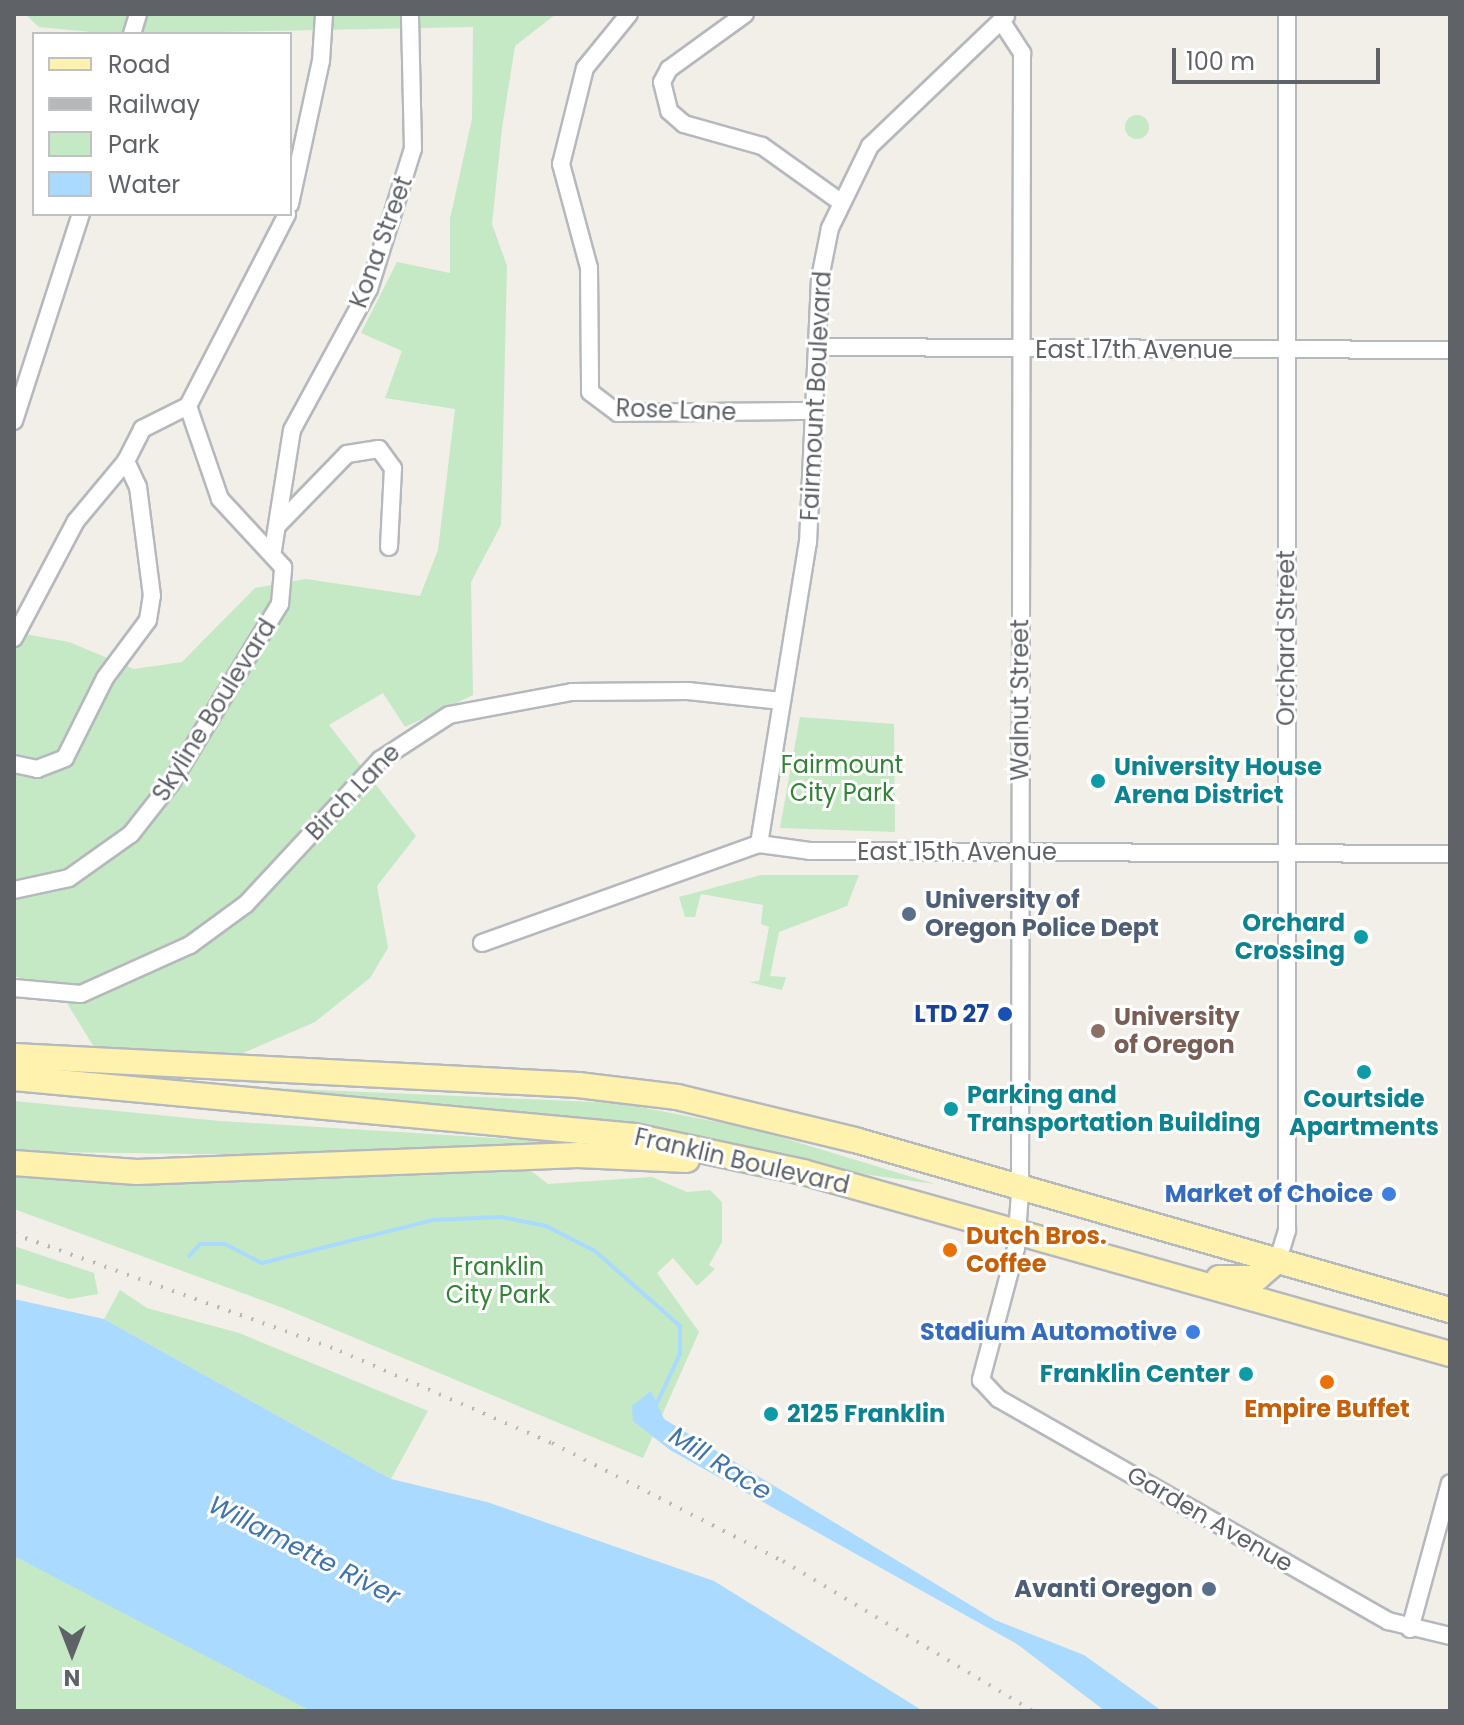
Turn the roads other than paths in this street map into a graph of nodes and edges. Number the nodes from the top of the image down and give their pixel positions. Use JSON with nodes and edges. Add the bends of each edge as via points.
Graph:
{"nodes":[{"id":1,"x":324,"y":14,"type":"edge"},
{"id":2,"x":410,"y":14,"type":"edge"},
{"id":3,"x":629,"y":14,"type":"edge"},
{"id":4,"x":745,"y":14,"type":"edge"},
{"id":5,"x":1287,"y":14,"type":"edge"},
{"id":6,"x":1005,"y":18,"type":"edge"},
{"id":7,"x":292,"y":193,"type":"edge"},
{"id":8,"x":839,"y":201,"type":"junction"},
{"id":9,"x":80,"y":216,"type":"edge"},
{"id":10,"x":286,"y":216,"type":"edge"},
{"id":11,"x":818,"y":347,"type":"junction"},
{"id":12,"x":1020,"y":350,"type":"junction"},
{"id":13,"x":1286,"y":350,"type":"junction"},
{"id":14,"x":1450,"y":350,"type":"edge"},
{"id":15,"x":188,"y":406,"type":"junction"},
{"id":16,"x":815,"y":411,"type":"junction"},
{"id":17,"x":14,"y":421,"type":"edge"},
{"id":18,"x":126,"y":461,"type":"junction"},
{"id":19,"x":277,"y":526,"type":"junction"},
{"id":20,"x":389,"y":547,"type":"dead end"},
{"id":21,"x":273,"y":550,"type":"junction"},
{"id":22,"x":14,"y":638,"type":"edge"},
{"id":23,"x":781,"y":701,"type":"junction"},
{"id":24,"x":14,"y":764,"type":"edge"},
{"id":25,"x":759,"y":844,"type":"junction"},
{"id":26,"x":1019,"y":852,"type":"junction"},
{"id":27,"x":1285,"y":853,"type":"junction"},
{"id":28,"x":1450,"y":854,"type":"edge"},
{"id":29,"x":14,"y":890,"type":"edge"},
{"id":30,"x":482,"y":943,"type":"dead end"},
{"id":31,"x":14,"y":988,"type":"edge"},
{"id":32,"x":14,"y":1056,"type":"edge"},
{"id":33,"x":14,"y":1078,"type":"edge"},
{"id":34,"x":14,"y":1163,"type":"edge"},
{"id":35,"x":803,"y":1172,"type":"junction"},
{"id":36,"x":1020,"y":1193,"type":"junction"},
{"id":37,"x":1018,"y":1231,"type":"junction"},
{"id":38,"x":1065,"y":1243,"type":"junction"},
{"id":39,"x":1278,"y":1260,"type":"junction"},
{"id":40,"x":1450,"y":1310,"type":"edge"},
{"id":41,"x":1450,"y":1354,"type":"edge"},
{"id":42,"x":981,"y":1380,"type":"joint"},
{"id":43,"x":1450,"y":1483,"type":"edge"},
{"id":44,"x":1410,"y":1629,"type":"junction"},
{"id":45,"x":1450,"y":1636,"type":"edge"}],
"edges":[{"from":1,"to":7,"type":"street"},
{"from":2,"to":19,"type":"street","name":"Kona Street","via":[[413,149],[369,289],[292,430]]},
{"from":3,"to":16,"type":"street","name":"Rose Lane","via":[[585,68],[563,149],[562,189],[586,256],[588,380],[607,410]]},
{"from":4,"to":8,"type":"street","via":[[664,76],[669,111],[684,124],[762,146]]},
{"from":5,"to":13,"type":"street","name":"Orchard Street"},
{"from":6,"to":8,"type":"street","name":"Fairmount Boulevard","via":[[880,134]]},
{"from":6,"to":12,"type":"street","name":"Walnut Street","via":[[1022,53]]},
{"from":8,"to":11,"type":"street","name":"Fairmount Boulevard","via":[[822,264]]},
{"from":9,"to":17,"type":"street"},
{"from":10,"to":15,"type":"street"},
{"from":11,"to":12,"type":"street","name":"East 17th Avenue"},
{"from":11,"to":16,"type":"street","name":"Fairmount Boulevard"},
{"from":12,"to":13,"type":"street","name":"East 17th Avenue"},
{"from":12,"to":26,"type":"street","name":"Walnut Street"},
{"from":13,"to":14,"type":"street","name":"East 17th Avenue"},
{"from":13,"to":27,"type":"street","name":"Orchard Street"},
{"from":15,"to":18,"type":"street","via":[[142,429]]},
{"from":15,"to":21,"type":"street","via":[[220,499]]},
{"from":16,"to":23,"type":"street","name":"Fairmount Boulevard","via":[[808,543]]},
{"from":18,"to":22,"type":"street","via":[[89,501]]},
{"from":18,"to":24,"type":"street","via":[[138,487],[152,596],[148,620],[105,678],[65,758],[37,769]]},
{"from":19,"to":20,"type":"street","via":[[347,454],[379,449],[393,468]]},
{"from":19,"to":21,"type":"street","name":"Kona Street"},
{"from":21,"to":29,"type":"street","name":"Skyline Boulevard","via":[[285,573],[280,604],[161,798],[89,868]]},
{"from":23,"to":25,"type":"street","name":"Fairmount Boulevard"},
{"from":23,"to":31,"type":"street","name":"Birch Lane","via":[[702,691],[572,692],[449,715],[380,760],[246,904],[190,945],[81,994]]},
{"from":25,"to":26,"type":"street","name":"East 15th Avenue","via":[[810,851]]},
{"from":25,"to":30,"type":"street","name":"East 15th Avenue"},
{"from":26,"to":27,"type":"street","name":"East 15th Avenue"},
{"from":26,"to":36,"type":"street","name":"Walnut Street"},
{"from":27,"to":28,"type":"street","name":"East 15th Avenue"},
{"from":27,"to":39,"type":"street","name":"Orchard Street","via":[[1287,1230]]},
{"from":32,"to":36,"type":"main road","name":"Franklin Boulevard","via":[[133,1067],[563,1084],[677,1097],[855,1140]]},
{"from":33,"to":35,"type":"main road","name":"Franklin Boulevard","via":[[576,1128]]},
{"from":34,"to":35,"type":"main road","via":[[137,1172],[578,1155]]},
{"from":35,"to":37,"type":"main road","name":"Franklin Boulevard"},
{"from":36,"to":37,"type":"street","name":"Walnut Street"},
{"from":36,"to":39,"type":"main road","name":"Franklin Boulevard"},
{"from":37,"to":38,"type":"main road","name":"Franklin Boulevard"},
{"from":37,"to":42,"type":"street","name":"Walnut Street"},
{"from":38,"to":39,"type":"main road","via":[[1235,1281],[1264,1275]]},
{"from":38,"to":41,"type":"main road","name":"Franklin Boulevard"},
{"from":39,"to":40,"type":"main road","name":"Franklin Boulevard"},
{"from":42,"to":44,"type":"street","name":"Garden Avenue","via":[[999,1399]]},
{"from":43,"to":44,"type":"street"},
{"from":44,"to":45,"type":"street","name":"Garden Avenue"}]}
